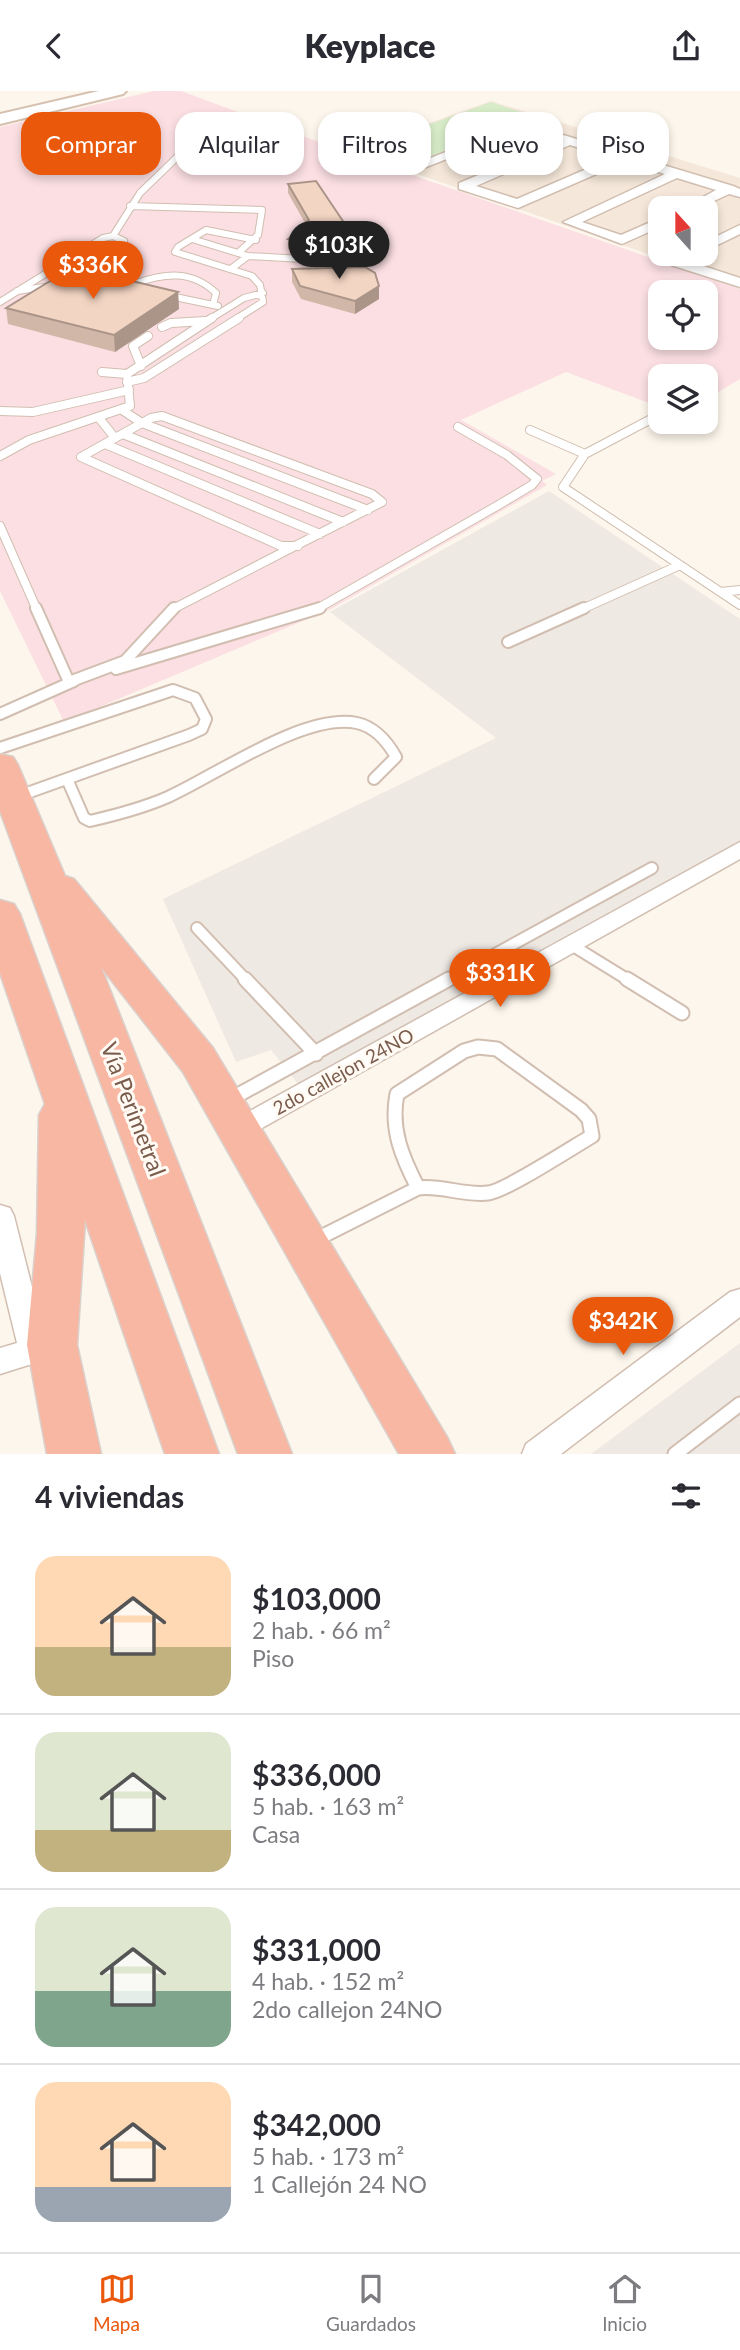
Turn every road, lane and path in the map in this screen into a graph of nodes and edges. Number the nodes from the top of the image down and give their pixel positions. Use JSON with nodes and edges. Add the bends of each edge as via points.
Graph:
{"nodes":[{"id":1,"x":61,"y":91,"type":"edge"},
{"id":2,"x":118,"y":91,"type":"edge"},
{"id":3,"x":0,"y":103,"type":"edge"},
{"id":4,"x":0,"y":118,"type":"edge"},
{"id":5,"x":570,"y":141,"type":"junction"},
{"id":6,"x":577,"y":143,"type":"edge"},
{"id":7,"x":175,"y":159,"type":"edge"},
{"id":8,"x":431,"y":160,"type":"edge"},
{"id":9,"x":669,"y":170,"type":"edge"},
{"id":10,"x":678,"y":173,"type":"junction"},
{"id":11,"x":584,"y":175,"type":"edge"},
{"id":12,"x":734,"y":191,"type":"edge"},
{"id":13,"x":130,"y":205,"type":"junction"},
{"id":14,"x":648,"y":228,"type":"edge"},
{"id":15,"x":740,"y":229,"type":"edge"},
{"id":16,"x":113,"y":236,"type":"junction"},
{"id":17,"x":192,"y":239,"type":"junction"},
{"id":18,"x":256,"y":240,"type":"junction"},
{"id":19,"x":718,"y":240,"type":"edge"},
{"id":20,"x":239,"y":252,"type":"junction"},
{"id":21,"x":248,"y":256,"type":"junction"},
{"id":22,"x":688,"y":266,"type":"edge"},
{"id":23,"x":232,"y":268,"type":"junction"},
{"id":24,"x":335,"y":270,"type":"edge"},
{"id":25,"x":137,"y":283,"type":"edge"},
{"id":26,"x":740,"y":283,"type":"edge"},
{"id":27,"x":17,"y":291,"type":"junction"},
{"id":28,"x":262,"y":293,"type":"junction"},
{"id":29,"x":175,"y":297,"type":"edge"},
{"id":30,"x":0,"y":302,"type":"edge"},
{"id":31,"x":213,"y":305,"type":"junction"},
{"id":32,"x":228,"y":308,"type":"junction"},
{"id":33,"x":248,"y":312,"type":"junction"},
{"id":34,"x":208,"y":321,"type":"junction"},
{"id":35,"x":162,"y":327,"type":"dead end"},
{"id":36,"x":148,"y":336,"type":"dead end"},
{"id":37,"x":141,"y":366,"type":"junction"},
{"id":38,"x":102,"y":372,"type":"dead end"},
{"id":39,"x":128,"y":382,"type":"junction"},
{"id":40,"x":122,"y":409,"type":"junction"},
{"id":41,"x":0,"y":411,"type":"edge"},
{"id":42,"x":99,"y":418,"type":"junction"},
{"id":43,"x":648,"y":421,"type":"edge"},
{"id":44,"x":142,"y":423,"type":"junction"},
{"id":45,"x":458,"y":427,"type":"dead end"},
{"id":46,"x":530,"y":430,"type":"dead end"},
{"id":47,"x":119,"y":436,"type":"junction"},
{"id":48,"x":105,"y":444,"type":"junction"},
{"id":49,"x":584,"y":454,"type":"junction"},
{"id":50,"x":0,"y":456,"type":"edge"},
{"id":51,"x":368,"y":510,"type":"junction"},
{"id":52,"x":343,"y":522,"type":"junction"},
{"id":53,"x":0,"y":526,"type":"edge"},
{"id":54,"x":320,"y":534,"type":"junction"},
{"id":55,"x":298,"y":546,"type":"junction"},
{"id":56,"x":680,"y":565,"type":"junction"},
{"id":57,"x":740,"y":590,"type":"edge"},
{"id":58,"x":721,"y":592,"type":"junction"},
{"id":59,"x":740,"y":605,"type":"edge"},
{"id":60,"x":508,"y":642,"type":"dead end"},
{"id":61,"x":69,"y":682,"type":"junction"},
{"id":62,"x":0,"y":714,"type":"edge"},
{"id":63,"x":0,"y":748,"type":"edge"},
{"id":64,"x":67,"y":779,"type":"junction"},
{"id":65,"x":374,"y":779,"type":"dead end"},
{"id":66,"x":7,"y":781,"type":"edge"},
{"id":67,"x":740,"y":849,"type":"edge"},
{"id":68,"x":40,"y":862,"type":"junction"},
{"id":69,"x":652,"y":868,"type":"dead end"},
{"id":70,"x":0,"y":914,"type":"edge"},
{"id":71,"x":197,"y":928,"type":"dead end"},
{"id":72,"x":570,"y":944,"type":"junction"},
{"id":73,"x":682,"y":1013,"type":"dead end"},
{"id":74,"x":316,"y":1054,"type":"junction"},
{"id":75,"x":63,"y":1089,"type":"junction"},
{"id":76,"x":231,"y":1116,"type":"junction"},
{"id":77,"x":418,"y":1188,"type":"junction"},
{"id":78,"x":0,"y":1216,"type":"edge"},
{"id":79,"x":306,"y":1244,"type":"junction"},
{"id":80,"x":740,"y":1301,"type":"edge"},
{"id":81,"x":43,"y":1348,"type":"junction"},
{"id":82,"x":0,"y":1361,"type":"edge"},
{"id":83,"x":740,"y":1405,"type":"edge"},
{"id":84,"x":74,"y":1454,"type":"edge"},
{"id":85,"x":192,"y":1454,"type":"edge"},
{"id":86,"x":265,"y":1454,"type":"edge"},
{"id":87,"x":428,"y":1454,"type":"edge"},
{"id":88,"x":537,"y":1454,"type":"edge"},
{"id":89,"x":676,"y":1454,"type":"edge"}],
"edges":[{"from":1,"to":3,"type":"main road"},
{"from":2,"to":4,"type":"main road"},
{"from":5,"to":6,"type":"street"},
{"from":5,"to":8,"type":"street","via":[[514,126]]},
{"from":5,"to":11,"type":"street","via":[[464,185],[517,204]]},
{"from":7,"to":13,"type":"lane"},
{"from":9,"to":10,"type":"street"},
{"from":10,"to":12,"type":"street"},
{"from":10,"to":14,"type":"street","via":[[570,222],[622,240]]},
{"from":13,"to":16,"type":"lane"},
{"from":13,"to":18,"type":"lane","via":[[261,210]]},
{"from":15,"to":19,"type":"street"},
{"from":16,"to":27,"type":"lane"},
{"from":16,"to":27,"type":"lane","via":[[124,240],[121,246],[52,286]]},
{"from":17,"to":18,"type":"lane","via":[[215,230]]},
{"from":17,"to":20,"type":"lane"},
{"from":17,"to":23,"type":"lane","via":[[175,252]]},
{"from":18,"to":20,"type":"lane"},
{"from":20,"to":21,"type":"lane"},
{"from":21,"to":23,"type":"lane"},
{"from":21,"to":24,"type":"lane","via":[[300,256]]},
{"from":22,"to":26,"type":"street"},
{"from":23,"to":28,"type":"lane","via":[[253,276]]},
{"from":25,"to":31,"type":"lane","via":[[172,275],[207,284],[216,293]]},
{"from":27,"to":30,"type":"lane"},
{"from":28,"to":32,"type":"lane"},
{"from":28,"to":33,"type":"lane","via":[[263,302]]},
{"from":29,"to":31,"type":"lane"},
{"from":31,"to":32,"type":"lane"},
{"from":32,"to":33,"type":"lane"},
{"from":32,"to":34,"type":"lane"},
{"from":33,"to":39,"type":"lane","via":[[144,378]]},
{"from":34,"to":35,"type":"lane"},
{"from":34,"to":37,"type":"lane"},
{"from":36,"to":37,"type":"lane","via":[[133,346]]},
{"from":37,"to":39,"type":"lane"},
{"from":38,"to":39,"type":"lane"},
{"from":39,"to":40,"type":"lane","via":[[130,405]]},
{"from":39,"to":41,"type":"lane","via":[[112,392],[49,412]]},
{"from":40,"to":42,"type":"lane"},
{"from":40,"to":44,"type":"lane"},
{"from":42,"to":47,"type":"lane"},
{"from":42,"to":50,"type":"lane","via":[[29,440]]},
{"from":43,"to":49,"type":"lane"},
{"from":44,"to":47,"type":"lane"},
{"from":44,"to":51,"type":"lane"},
{"from":44,"to":51,"type":"lane","via":[[167,418],[380,498],[382,502]]},
{"from":45,"to":61,"type":"lane","via":[[507,455],[537,479],[318,609]]},
{"from":46,"to":49,"type":"lane"},
{"from":47,"to":48,"type":"lane"},
{"from":47,"to":52,"type":"lane"},
{"from":48,"to":54,"type":"lane"},
{"from":48,"to":55,"type":"lane","via":[[83,460],[281,546]]},
{"from":49,"to":56,"type":"lane","via":[[563,487]]},
{"from":51,"to":52,"type":"lane"},
{"from":52,"to":54,"type":"lane"},
{"from":53,"to":61,"type":"lane"},
{"from":54,"to":55,"type":"lane"},
{"from":55,"to":61,"type":"lane","via":[[169,611],[125,661]]},
{"from":56,"to":58,"type":"lane"},
{"from":56,"to":60,"type":"lane"},
{"from":57,"to":58,"type":"lane"},
{"from":58,"to":59,"type":"lane"},
{"from":61,"to":62,"type":"lane"},
{"from":63,"to":64,"type":"lane","via":[[173,689],[200,704],[206,719],[202,729]]},
{"from":64,"to":65,"type":"lane","via":[[90,821],[165,799],[291,736],[327,724],[354,722],[379,733],[396,757]]},
{"from":64,"to":66,"type":"lane"},
{"from":66,"to":68,"type":"highway","name":"Vía Perimetral"},
{"from":67,"to":72,"type":"street","name":"2do callejon 24NO"},
{"from":68,"to":76,"type":"highway","via":[[198,1060]]},
{"from":68,"to":86,"type":"highway","name":"Vía Perimetral"},
{"from":69,"to":74,"type":"lane"},
{"from":70,"to":75,"type":"highway"},
{"from":71,"to":74,"type":"lane"},
{"from":72,"to":73,"type":"lane"},
{"from":72,"to":76,"type":"street","name":"2do callejon 24NO"},
{"from":74,"to":76,"type":"lane"},
{"from":75,"to":81,"type":"highway","via":[[61,1234]]},
{"from":75,"to":85,"type":"highway"},
{"from":76,"to":79,"type":"highway"},
{"from":77,"to":77,"type":"lane","via":[[432,1185],[476,1196],[493,1193],[592,1136],[592,1126],[581,1110],[497,1049],[464,1051],[397,1094],[395,1130],[401,1156]]},
{"from":77,"to":79,"type":"lane"},
{"from":78,"to":81,"type":"street"},
{"from":79,"to":87,"type":"highway"},
{"from":80,"to":88,"type":"street"},
{"from":81,"to":82,"type":"street"},
{"from":81,"to":84,"type":"highway"},
{"from":83,"to":89,"type":"lane"}]}
